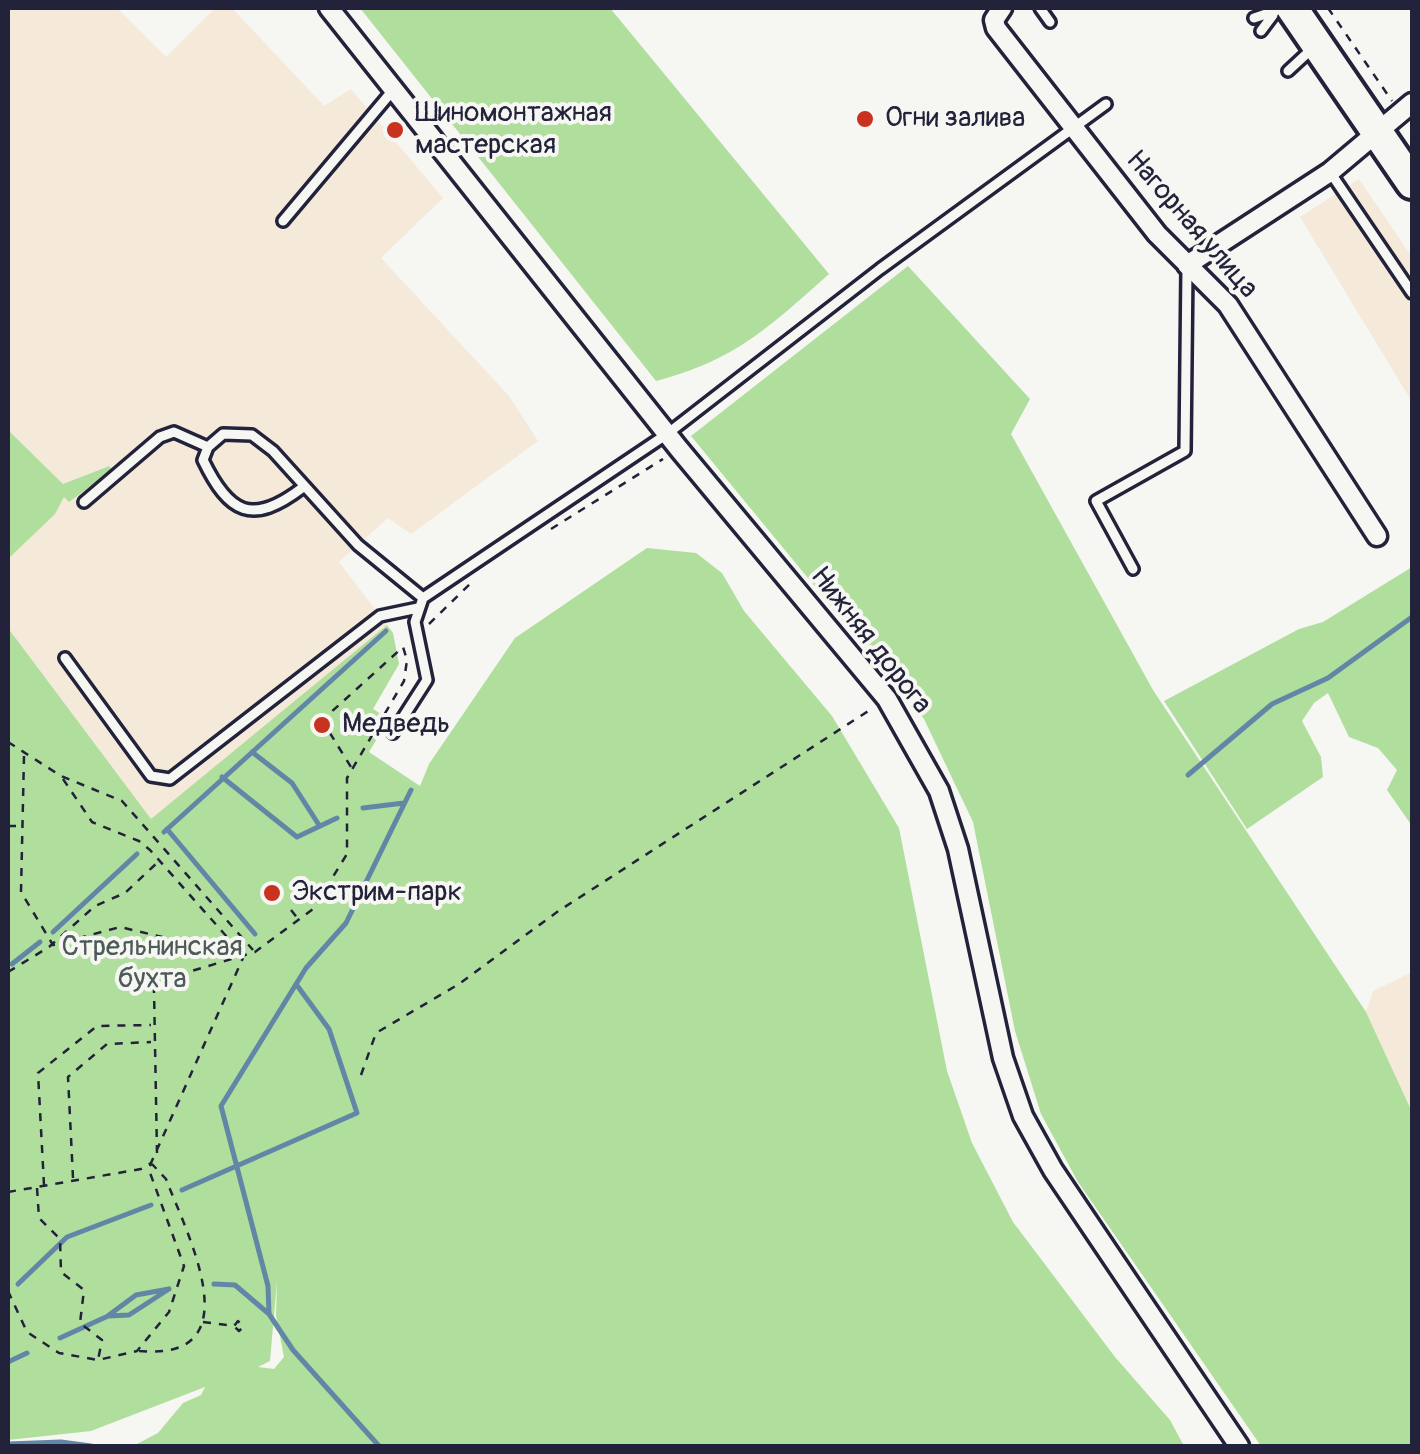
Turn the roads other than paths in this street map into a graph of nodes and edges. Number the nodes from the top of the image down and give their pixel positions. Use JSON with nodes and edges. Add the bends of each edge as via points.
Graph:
{"nodes":[{"id":1,"x":328,"y":8,"type":"edge"},
{"id":2,"x":1002,"y":8,"type":"edge"},
{"id":3,"x":1040,"y":8,"type":"edge"},
{"id":4,"x":1311,"y":8,"type":"edge"},
{"id":5,"x":1283,"y":10,"type":"edge"},
{"id":6,"x":1254,"y":18,"type":"dead end"},
{"id":7,"x":1050,"y":22,"type":"dead end"},
{"id":8,"x":1261,"y":31,"type":"dead end"},
{"id":9,"x":1317,"y":44,"type":"junction"},
{"id":10,"x":1288,"y":71,"type":"dead end"},
{"id":11,"x":394,"y":88,"type":"junction"},
{"id":12,"x":1106,"y":104,"type":"dead end"},
{"id":13,"x":1395,"y":117,"type":"edge"},
{"id":14,"x":1073,"y":126,"type":"junction"},
{"id":15,"x":1412,"y":154,"type":"edge"},
{"id":16,"x":1330,"y":172,"type":"junction"},
{"id":17,"x":1412,"y":182,"type":"edge"},
{"id":18,"x":283,"y":220,"type":"dead end"},
{"id":19,"x":1187,"y":265,"type":"junction"},
{"id":20,"x":1412,"y":293,"type":"edge"},
{"id":21,"x":667,"y":434,"type":"junction"},
{"id":22,"x":208,"y":447,"type":"junction"},
{"id":23,"x":302,"y":488,"type":"junction"},
{"id":24,"x":84,"y":502,"type":"dead end"},
{"id":25,"x":1377,"y":536,"type":"dead end"},
{"id":26,"x":1133,"y":569,"type":"dead end"},
{"id":27,"x":421,"y":603,"type":"junction"},
{"id":28,"x":65,"y":658,"type":"dead end"},
{"id":29,"x":393,"y":734,"type":"dead end"},
{"id":30,"x":1239,"y":1446,"type":"edge"}],
"edges":[{"from":1,"to":11,"type":"street","name":"Нижняя дорога"},
{"from":2,"to":14,"type":"street","name":"Нагорная улица","via":[[996,28]]},
{"from":3,"to":7,"type":"lane"},
{"from":4,"to":13,"type":"main road"},
{"from":5,"to":6,"type":"lane"},
{"from":5,"to":8,"type":"lane"},
{"from":5,"to":9,"type":"main road"},
{"from":9,"to":10,"type":"lane"},
{"from":9,"to":13,"type":"main road"},
{"from":11,"to":18,"type":"lane"},
{"from":11,"to":21,"type":"street","name":"Нижняя дорога"},
{"from":12,"to":14,"type":"lane"},
{"from":13,"to":15,"type":"main road"},
{"from":13,"to":16,"type":"street"},
{"from":13,"to":17,"type":"main road"},
{"from":14,"to":19,"type":"street","name":"Нагорная улица"},
{"from":14,"to":21,"type":"lane"},
{"from":16,"to":19,"type":"street"},
{"from":16,"to":20,"type":"lane"},
{"from":19,"to":25,"type":"street","name":"Нагорная улица","via":[[1228,305]]},
{"from":19,"to":26,"type":"lane","via":[[1185,451],[1096,501]]},
{"from":21,"to":27,"type":"lane"},
{"from":21,"to":30,"type":"street","name":"Нижняя дорога","via":[[913,739],[958,849],[1003,1058],[1023,1116],[1052,1170]]},
{"from":22,"to":23,"type":"lane","via":[[223,434],[252,436]]},
{"from":22,"to":23,"type":"lane","via":[[203,460],[236,507],[277,507]]},
{"from":22,"to":24,"type":"lane","via":[[174,432],[160,437]]},
{"from":23,"to":27,"type":"lane"},
{"from":27,"to":28,"type":"lane","via":[[380,616],[170,780],[150,776]]},
{"from":27,"to":29,"type":"lane","via":[[415,622],[427,680]]}]}
